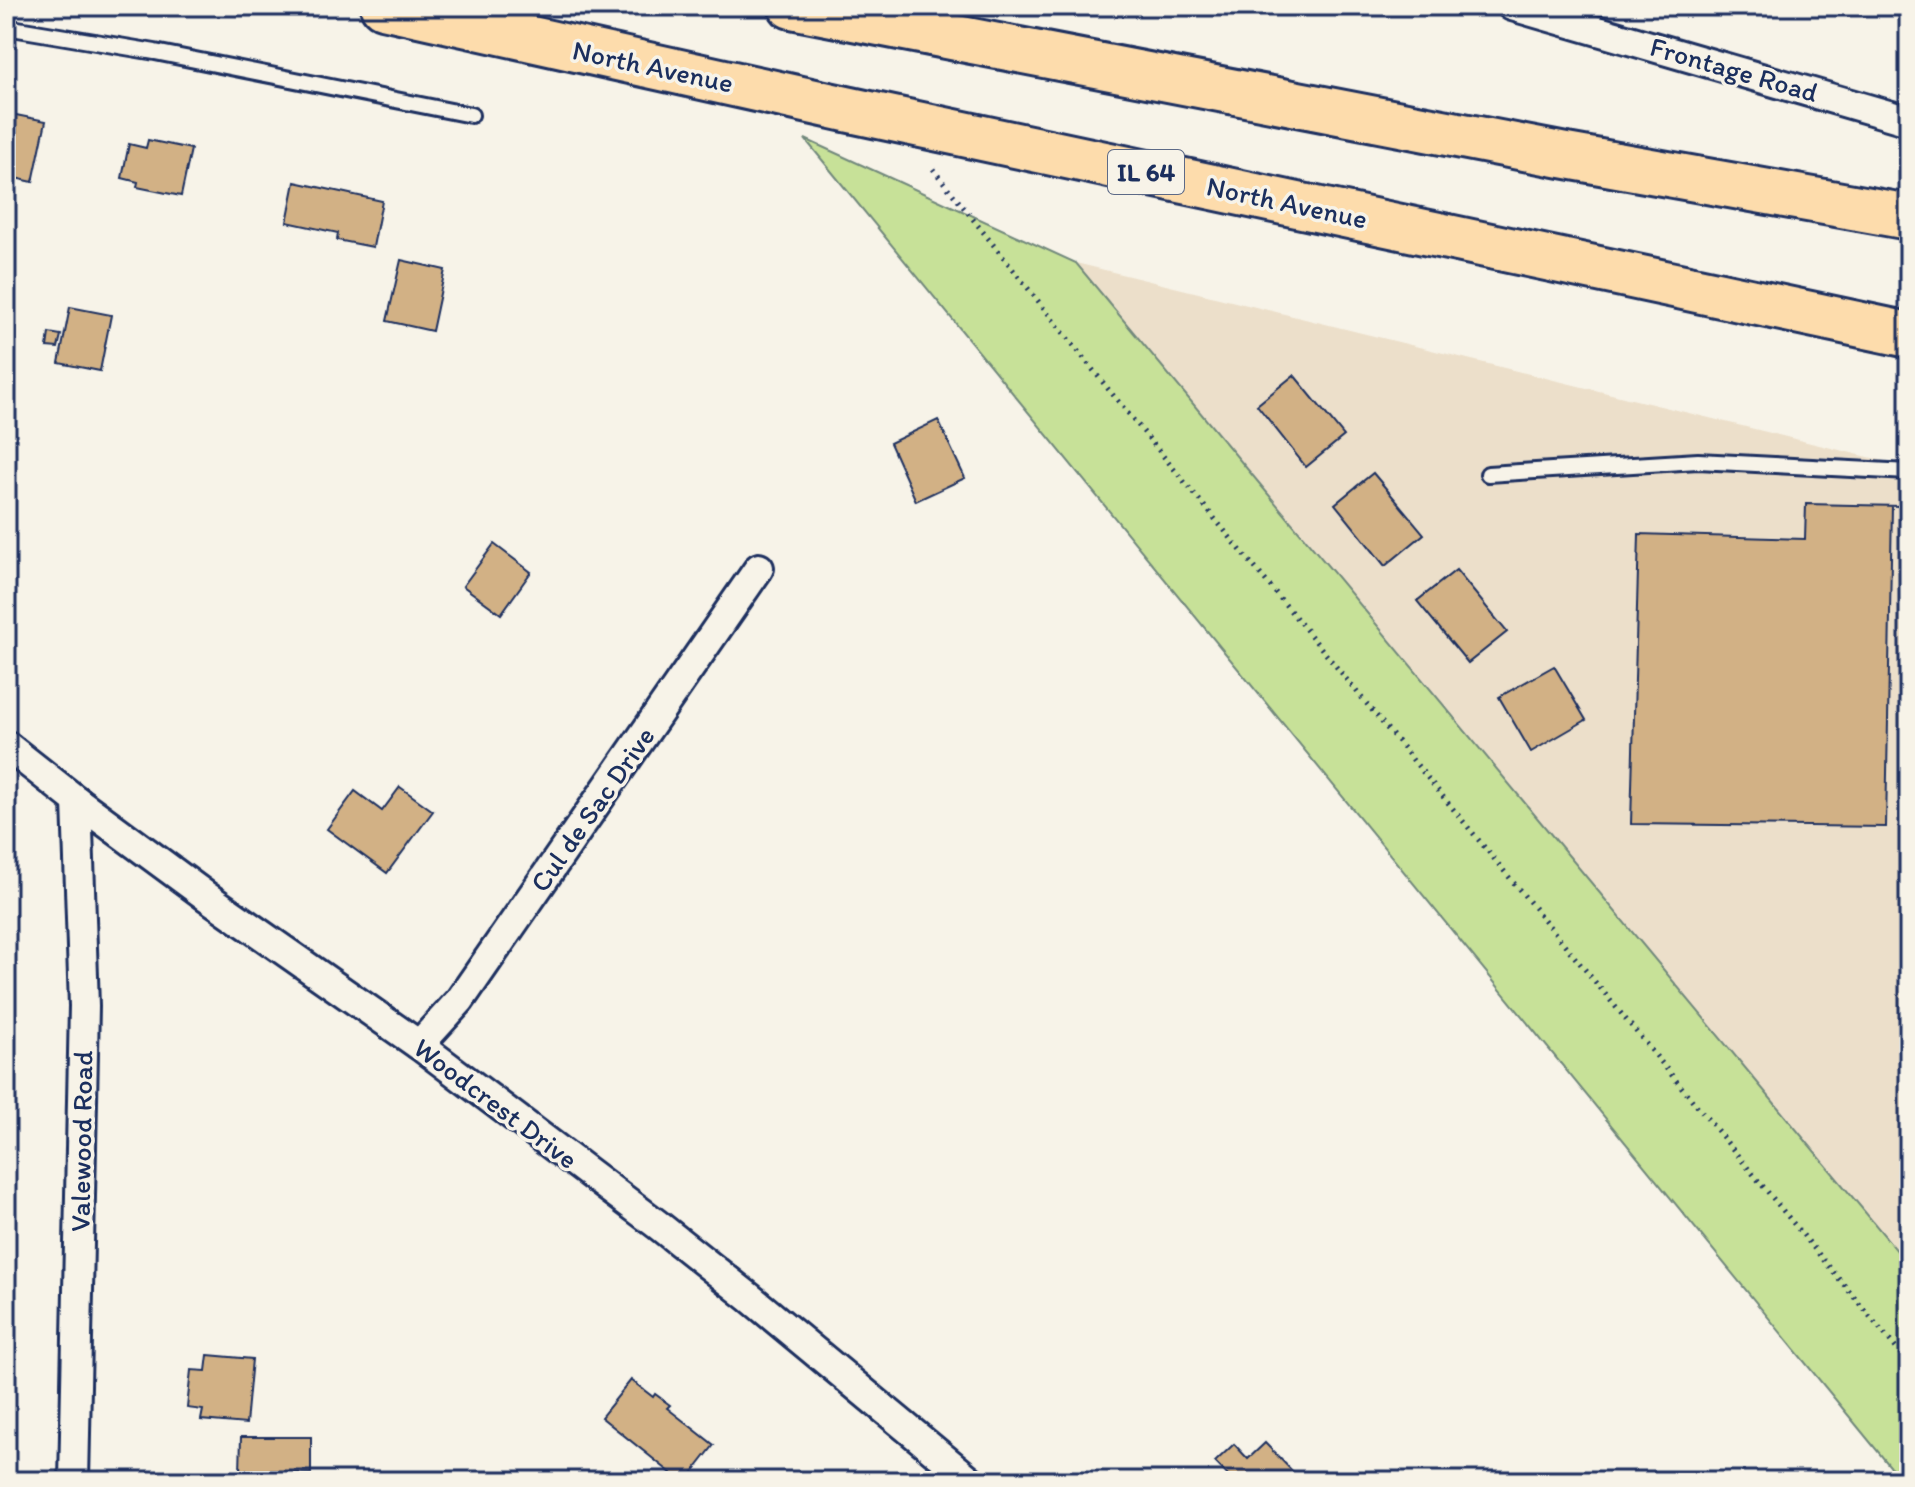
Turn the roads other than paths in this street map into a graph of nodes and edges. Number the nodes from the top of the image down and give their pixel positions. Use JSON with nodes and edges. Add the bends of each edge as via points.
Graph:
{"nodes":[{"id":1,"x":383,"y":6,"type":"edge"},
{"id":2,"x":791,"y":6,"type":"edge"},
{"id":3,"x":1512,"y":6,"type":"edge"},
{"id":4,"x":6,"y":27,"type":"edge"},
{"id":5,"x":471,"y":115,"type":"dead end"},
{"id":6,"x":1909,"y":121,"type":"edge"},
{"id":7,"x":1909,"y":217,"type":"edge"},
{"id":8,"x":1909,"y":335,"type":"edge"},
{"id":9,"x":1909,"y":472,"type":"edge"},
{"id":10,"x":1488,"y":474,"type":"dead end"},
{"id":11,"x":759,"y":568,"type":"dead end"},
{"id":12,"x":6,"y":745,"type":"edge"},
{"id":13,"x":77,"y":801,"type":"junction"},
{"id":14,"x":419,"y":1045,"type":"junction"},
{"id":15,"x":74,"y":1481,"type":"edge"},
{"id":16,"x":971,"y":1481,"type":"edge"}],
"edges":[{"from":1,"to":8,"type":"main road","name":"North Avenue","number":"IL 64"},
{"from":2,"to":7,"type":"main road"},
{"from":3,"to":6,"type":"street","name":"Frontage Road"},
{"from":4,"to":5,"type":"lane"},
{"from":9,"to":10,"type":"lane","via":[[1698,461]]},
{"from":11,"to":14,"type":"street","name":"Cul de Sac Drive","via":[[460,1000]]},
{"from":12,"to":13,"type":"street","name":"Woodcrest Drive"},
{"from":13,"to":14,"type":"street","name":"Woodcrest Drive"},
{"from":13,"to":15,"type":"street","name":"Valewood Road","via":[[84,1006]]},
{"from":14,"to":16,"type":"street","name":"Woodcrest Drive","via":[[681,1243]]}]}
